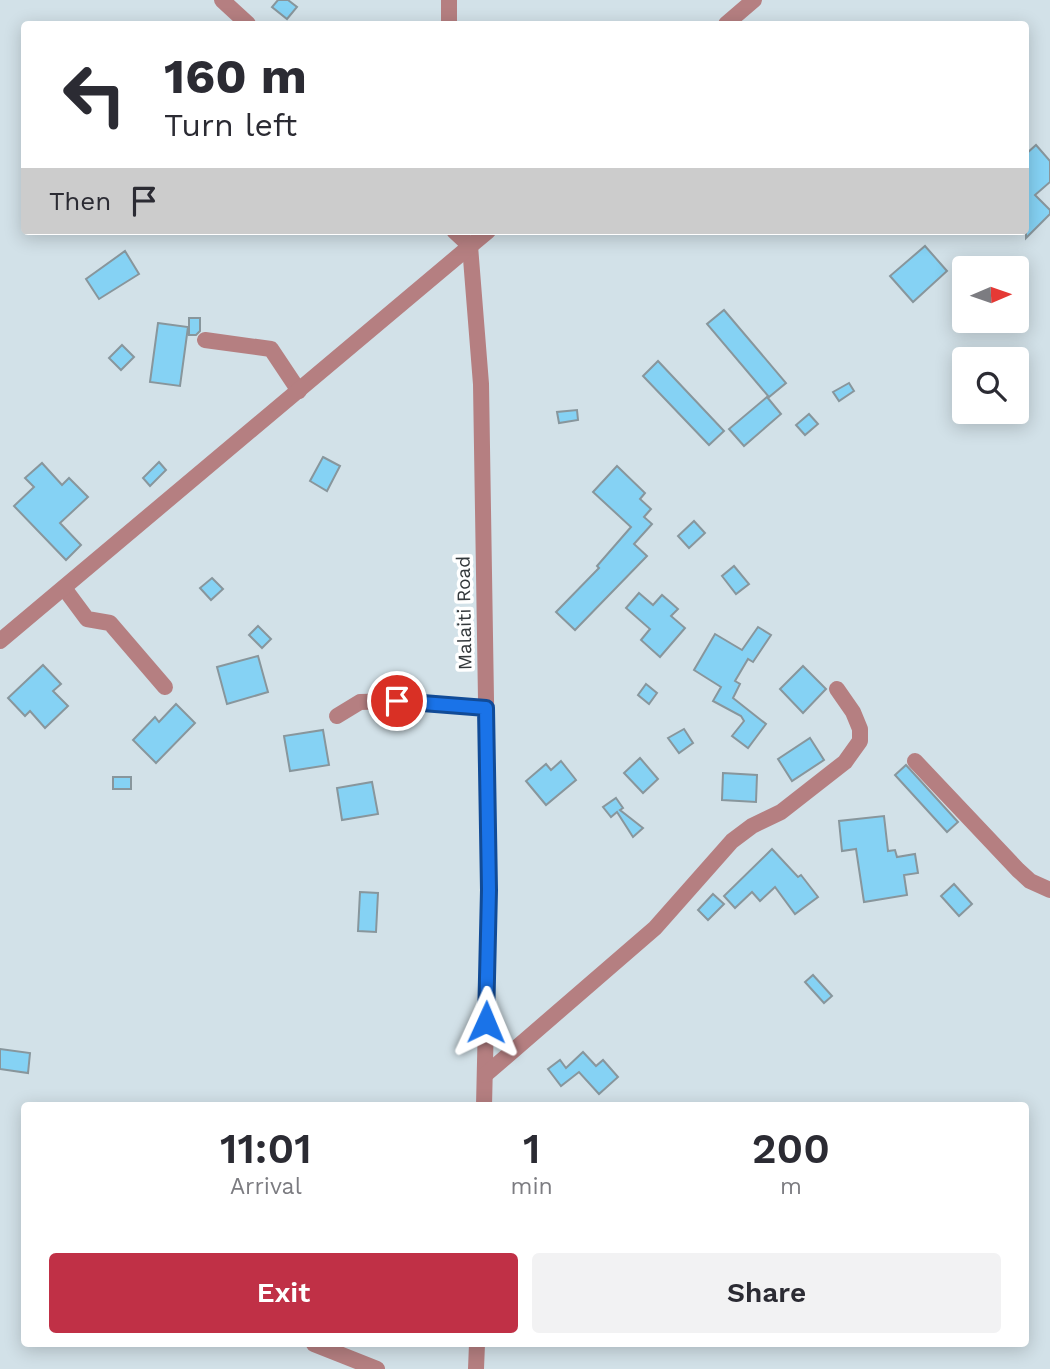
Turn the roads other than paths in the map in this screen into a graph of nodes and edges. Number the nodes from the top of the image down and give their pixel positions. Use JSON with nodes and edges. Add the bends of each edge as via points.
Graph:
{"nodes":[{"id":1,"x":222,"y":0,"type":"edge"},
{"id":2,"x":449,"y":0,"type":"edge"},
{"id":3,"x":754,"y":0,"type":"edge"},
{"id":4,"x":245,"y":21,"type":"edge"},
{"id":5,"x":449,"y":21,"type":"edge"},
{"id":6,"x":730,"y":21,"type":"edge"},
{"id":7,"x":458,"y":235,"type":"edge"},
{"id":8,"x":483,"y":235,"type":"edge"},
{"id":9,"x":470,"y":246,"type":"junction"},
{"id":10,"x":205,"y":340,"type":"dead end"},
{"id":11,"x":299,"y":391,"type":"junction"},
{"id":12,"x":64,"y":588,"type":"junction"},
{"id":13,"x":0,"y":641,"type":"edge"},
{"id":14,"x":165,"y":687,"type":"dead end"},
{"id":15,"x":837,"y":689,"type":"dead end"},
{"id":16,"x":486,"y":708,"type":"junction"},
{"id":17,"x":337,"y":716,"type":"dead end"},
{"id":18,"x":915,"y":761,"type":"dead end"},
{"id":19,"x":1050,"y":890,"type":"edge"},
{"id":20,"x":485,"y":1074,"type":"junction"},
{"id":21,"x":484,"y":1102,"type":"edge"},
{"id":22,"x":322,"y":1347,"type":"edge"},
{"id":23,"x":477,"y":1347,"type":"edge"},
{"id":24,"x":377,"y":1369,"type":"edge"},
{"id":25,"x":476,"y":1369,"type":"edge"}],
"edges":[{"from":1,"to":4,"type":"street"},
{"from":2,"to":5,"type":"street"},
{"from":3,"to":6,"type":"street"},
{"from":7,"to":9,"type":"street"},
{"from":8,"to":9,"type":"street"},
{"from":9,"to":11,"type":"street"},
{"from":9,"to":16,"type":"street","name":"Malaiti Road","via":[[481,384]]},
{"from":10,"to":11,"type":"street","via":[[271,349]]},
{"from":11,"to":12,"type":"street"},
{"from":12,"to":13,"type":"street"},
{"from":12,"to":14,"type":"street","via":[[87,619],[110,623]]},
{"from":15,"to":20,"type":"street","via":[[860,729],[860,741],[845,762],[781,812],[732,841],[654,928]]},
{"from":16,"to":17,"type":"street","via":[[360,702]]},
{"from":16,"to":20,"type":"street","name":"Malaiti Road"},
{"from":18,"to":19,"type":"street","via":[[1018,870]]},
{"from":20,"to":21,"type":"street","name":"Malaiti Road"},
{"from":22,"to":24,"type":"street"},
{"from":23,"to":25,"type":"street"}]}
